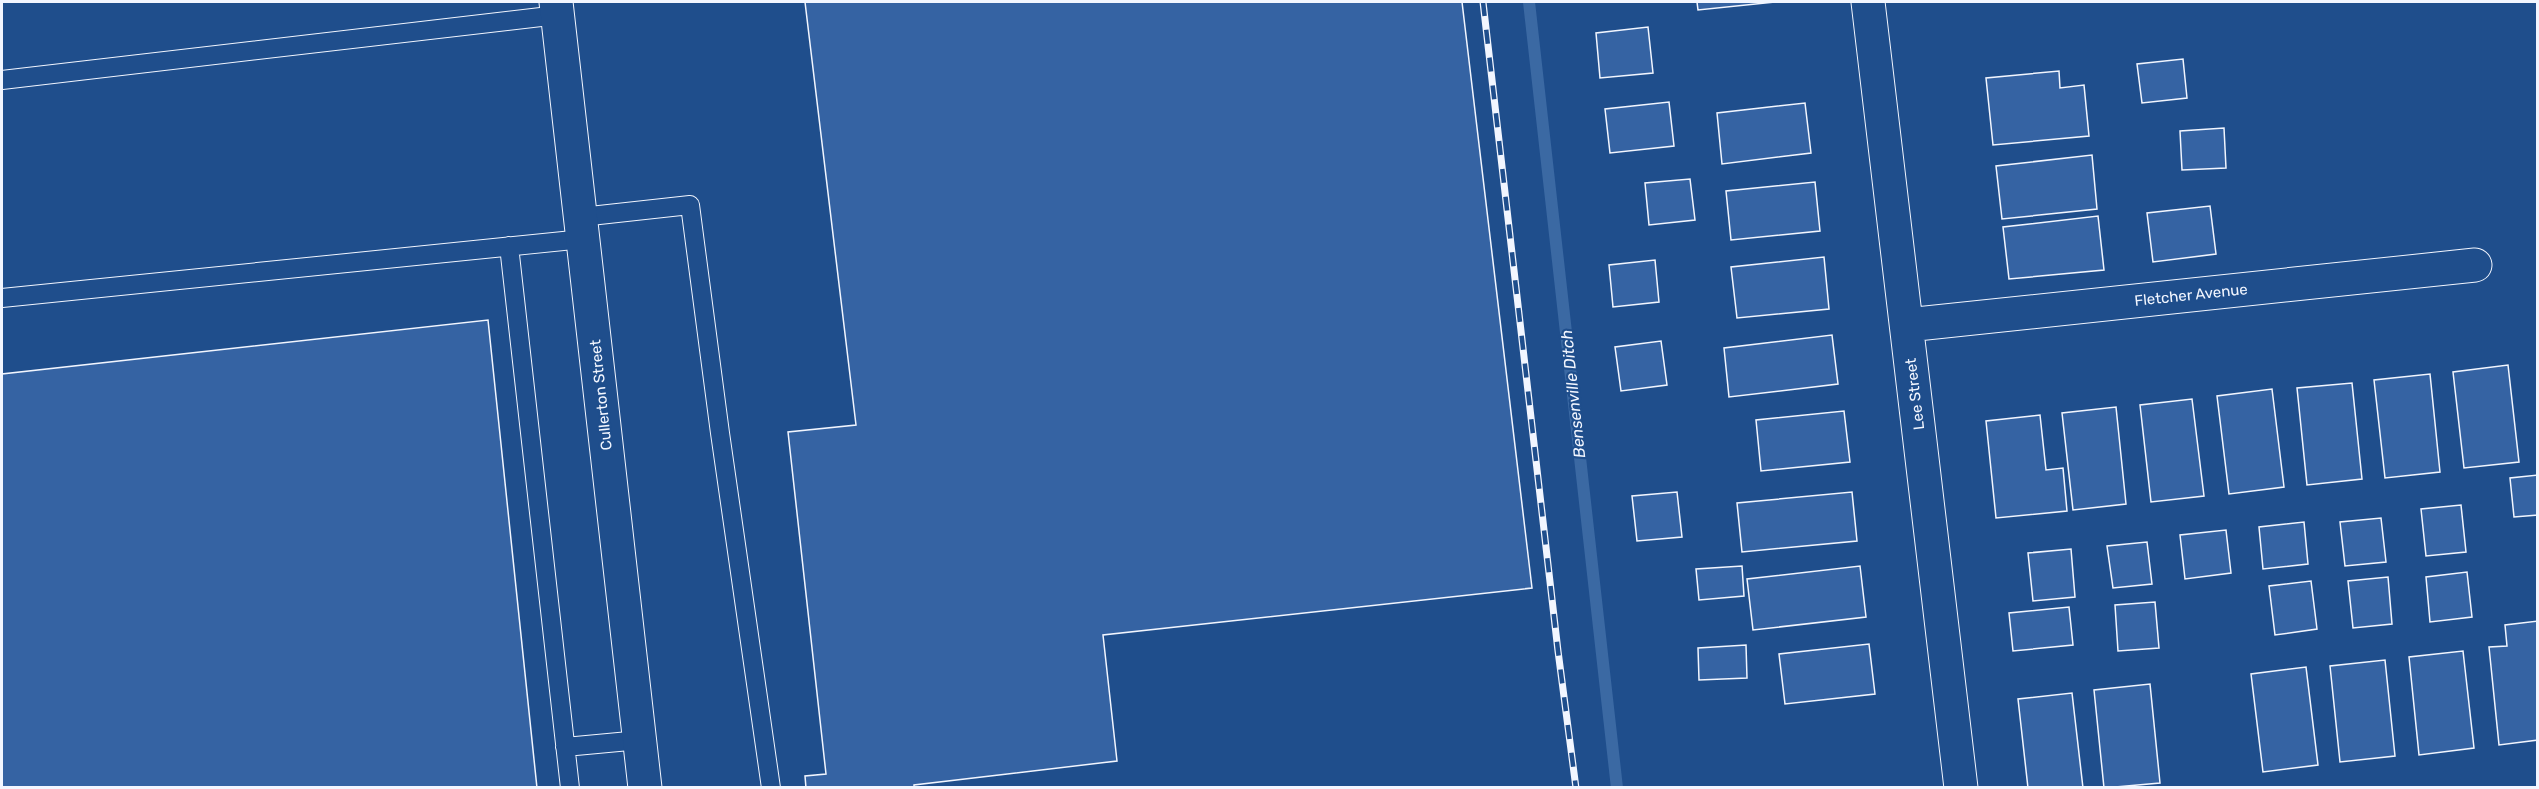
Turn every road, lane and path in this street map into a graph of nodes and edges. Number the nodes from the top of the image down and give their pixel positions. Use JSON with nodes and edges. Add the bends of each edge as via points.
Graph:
{"nodes":[{"id":1,"x":1868,"y":2,"type":"edge"},
{"id":2,"x":557,"y":8,"type":"edge"},
{"id":3,"x":2,"y":80,"type":"edge"},
{"id":4,"x":582,"y":228,"type":"junction"},
{"id":5,"x":509,"y":246,"type":"junction"},
{"id":6,"x":2475,"y":265,"type":"dead end"},
{"id":7,"x":2,"y":298,"type":"edge"},
{"id":8,"x":1907,"y":325,"type":"junction"},
{"id":9,"x":640,"y":740,"type":"junction"},
{"id":10,"x":566,"y":747,"type":"junction"},
{"id":11,"x":570,"y":788,"type":"edge"},
{"id":12,"x":645,"y":788,"type":"edge"},
{"id":13,"x":771,"y":788,"type":"edge"},
{"id":14,"x":1961,"y":788,"type":"edge"}],
"edges":[{"from":1,"to":8,"type":"street","name":"Lee Street"},
{"from":2,"to":3,"type":"lane"},
{"from":2,"to":4,"type":"street","name":"Cullerton Street"},
{"from":4,"to":5,"type":"lane"},
{"from":4,"to":9,"type":"street","name":"Cullerton Street"},
{"from":4,"to":13,"type":"lane","via":[[690,205]]},
{"from":5,"to":7,"type":"lane"},
{"from":5,"to":10,"type":"lane"},
{"from":6,"to":8,"type":"street","name":"Fletcher Avenue"},
{"from":8,"to":14,"type":"street","name":"Lee Street"},
{"from":9,"to":10,"type":"lane"},
{"from":9,"to":12,"type":"street","name":"Cullerton Street"},
{"from":10,"to":11,"type":"lane"}]}
